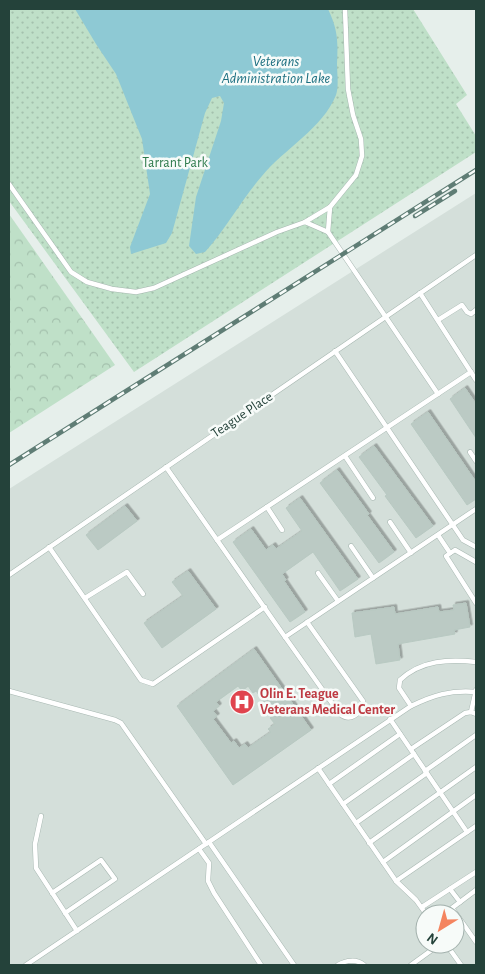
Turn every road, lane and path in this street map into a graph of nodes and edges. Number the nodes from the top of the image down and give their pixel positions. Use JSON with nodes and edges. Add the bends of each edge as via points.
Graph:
{"nodes":[{"id":1,"x":345,"y":9,"type":"edge"},
{"id":2,"x":9,"y":184,"type":"edge"},
{"id":3,"x":330,"y":207,"type":"junction"},
{"id":4,"x":305,"y":222,"type":"junction"},
{"id":5,"x":328,"y":232,"type":"junction"},
{"id":6,"x":476,"y":255,"type":"edge"},
{"id":7,"x":420,"y":293,"type":"junction"},
{"id":8,"x":476,"y":310,"type":"edge"},
{"id":9,"x":384,"y":317,"type":"junction"},
{"id":10,"x":438,"y":320,"type":"junction"},
{"id":11,"x":335,"y":351,"type":"junction"},
{"id":12,"x":471,"y":372,"type":"junction"},
{"id":13,"x":476,"y":380,"type":"edge"},
{"id":14,"x":438,"y":394,"type":"junction"},
{"id":15,"x":388,"y":428,"type":"junction"},
{"id":16,"x":470,"y":452,"type":"dead end"},
{"id":17,"x":345,"y":456,"type":"junction"},
{"id":18,"x":476,"y":461,"type":"edge"},
{"id":19,"x":166,"y":467,"type":"junction"},
{"id":20,"x":373,"y":498,"type":"dead end"},
{"id":21,"x":267,"y":507,"type":"junction"},
{"id":22,"x":476,"y":509,"type":"edge"},
{"id":23,"x":390,"y":522,"type":"dead end"},
{"id":24,"x":453,"y":525,"type":"junction"},
{"id":25,"x":282,"y":530,"type":"dead end"},
{"id":26,"x":438,"y":535,"type":"junction"},
{"id":27,"x":217,"y":540,"type":"junction"},
{"id":28,"x":351,"y":546,"type":"dead end"},
{"id":29,"x":49,"y":547,"type":"junction"},
{"id":30,"x":476,"y":547,"type":"edge"},
{"id":31,"x":411,"y":552,"type":"junction"},
{"id":32,"x":450,"y":553,"type":"junction"},
{"id":33,"x":476,"y":562,"type":"edge"},
{"id":34,"x":318,"y":573,"type":"dead end"},
{"id":35,"x":9,"y":574,"type":"edge"},
{"id":36,"x":373,"y":578,"type":"junction"},
{"id":37,"x":143,"y":594,"type":"dead end"},
{"id":38,"x":85,"y":598,"type":"junction"},
{"id":39,"x":338,"y":601,"type":"junction"},
{"id":40,"x":476,"y":603,"type":"edge"},
{"id":41,"x":264,"y":607,"type":"junction"},
{"id":42,"x":307,"y":622,"type":"junction"},
{"id":43,"x":285,"y":637,"type":"junction"},
{"id":44,"x":476,"y":662,"type":"edge"},
{"id":45,"x":9,"y":690,"type":"edge"},
{"id":46,"x":476,"y":691,"type":"edge"},
{"id":47,"x":411,"y":706,"type":"junction"},
{"id":48,"x":474,"y":713,"type":"edge"},
{"id":49,"x":390,"y":720,"type":"junction"},
{"id":50,"x":400,"y":734,"type":"junction"},
{"id":51,"x":476,"y":735,"type":"edge"},
{"id":52,"x":412,"y":752,"type":"junction"},
{"id":53,"x":476,"y":767,"type":"edge"},
{"id":54,"x":318,"y":768,"type":"junction"},
{"id":55,"x":426,"y":772,"type":"junction"},
{"id":56,"x":329,"y":784,"type":"junction"},
{"id":57,"x":440,"y":792,"type":"junction"},
{"id":58,"x":476,"y":795,"type":"edge"},
{"id":59,"x":343,"y":804,"type":"junction"},
{"id":60,"x":453,"y":812,"type":"junction"},
{"id":61,"x":41,"y":816,"type":"dead end"},
{"id":62,"x":356,"y":823,"type":"junction"},
{"id":63,"x":476,"y":826,"type":"edge"},
{"id":64,"x":467,"y":832,"type":"junction"},
{"id":65,"x":369,"y":842,"type":"junction"},
{"id":66,"x":208,"y":843,"type":"junction"},
{"id":67,"x":199,"y":849,"type":"junction"},
{"id":68,"x":383,"y":862,"type":"junction"},
{"id":69,"x":476,"y":872,"type":"edge"},
{"id":70,"x":396,"y":881,"type":"junction"},
{"id":71,"x":450,"y":889,"type":"junction"},
{"id":72,"x":474,"y":892,"type":"edge"},
{"id":73,"x":52,"y":893,"type":"junction"},
{"id":74,"x":476,"y":900,"type":"edge"},
{"id":75,"x":460,"y":902,"type":"junction"},
{"id":76,"x":419,"y":904,"type":"edge"},
{"id":77,"x":427,"y":904,"type":"edge"},
{"id":78,"x":65,"y":913,"type":"junction"},
{"id":79,"x":77,"y":931,"type":"junction"},
{"id":80,"x":476,"y":942,"type":"edge"},
{"id":81,"x":426,"y":954,"type":"edge"},
{"id":82,"x":453,"y":954,"type":"edge"},
{"id":83,"x":26,"y":965,"type":"edge"},
{"id":84,"x":261,"y":965,"type":"edge"},
{"id":85,"x":294,"y":965,"type":"edge"},
{"id":86,"x":338,"y":965,"type":"edge"},
{"id":87,"x":364,"y":965,"type":"edge"},
{"id":88,"x":411,"y":965,"type":"edge"},
{"id":89,"x":461,"y":965,"type":"edge"}],
"edges":[{"from":1,"to":3,"type":"lane","via":[[348,89],[362,156],[356,175]]},
{"from":2,"to":4,"type":"lane","via":[[71,272],[87,282],[112,289],[136,292],[154,288]]},
{"from":3,"to":4,"type":"lane"},
{"from":3,"to":5,"type":"lane"},
{"from":4,"to":5,"type":"lane"},
{"from":5,"to":9,"type":"lane"},
{"from":6,"to":7,"type":"lane","name":"Teague Place"},
{"from":7,"to":9,"type":"lane","name":"Teague Place"},
{"from":7,"to":10,"type":"lane"},
{"from":8,"to":10,"type":"lane","via":[[471,314],[462,305]]},
{"from":9,"to":11,"type":"lane","name":"Teague Place"},
{"from":9,"to":14,"type":"lane"},
{"from":10,"to":12,"type":"lane"},
{"from":11,"to":15,"type":"lane"},
{"from":11,"to":19,"type":"lane","name":"Teague Place"},
{"from":12,"to":13,"type":"lane"},
{"from":12,"to":14,"type":"lane"},
{"from":14,"to":15,"type":"lane"},
{"from":15,"to":17,"type":"lane"},
{"from":15,"to":24,"type":"lane"},
{"from":16,"to":18,"type":"lane"},
{"from":17,"to":20,"type":"lane"},
{"from":17,"to":21,"type":"lane"},
{"from":19,"to":27,"type":"lane"},
{"from":19,"to":29,"type":"lane","name":"Teague Place"},
{"from":21,"to":25,"type":"lane"},
{"from":21,"to":27,"type":"lane"},
{"from":22,"to":24,"type":"lane"},
{"from":23,"to":31,"type":"lane"},
{"from":24,"to":26,"type":"lane"},
{"from":24,"to":30,"type":"lane","via":[[464,540]]},
{"from":26,"to":31,"type":"lane"},
{"from":26,"to":32,"type":"lane"},
{"from":27,"to":41,"type":"lane"},
{"from":28,"to":36,"type":"lane"},
{"from":29,"to":35,"type":"lane","name":"Teague Place"},
{"from":29,"to":38,"type":"lane"},
{"from":31,"to":36,"type":"lane"},
{"from":32,"to":33,"type":"lane","via":[[455,550]]},
{"from":32,"to":40,"type":"lane","via":[[446,556]]},
{"from":34,"to":39,"type":"lane"},
{"from":36,"to":39,"type":"lane"},
{"from":37,"to":38,"type":"lane","via":[[127,572]]},
{"from":38,"to":41,"type":"lane","via":[[141,680],[152,684]]},
{"from":39,"to":42,"type":"lane"},
{"from":41,"to":43,"type":"lane"},
{"from":42,"to":43,"type":"lane"},
{"from":42,"to":43,"type":"lane","via":[[363,701],[360,712],[349,718],[339,713]]},
{"from":44,"to":47,"type":"lane","via":[[455,660],[428,664],[409,672],[400,680],[399,688]]},
{"from":45,"to":66,"type":"lane","via":[[121,723]]},
{"from":46,"to":47,"type":"lane","via":[[434,695]]},
{"from":46,"to":48,"type":"lane"},
{"from":47,"to":49,"type":"lane"},
{"from":48,"to":52,"type":"lane","via":[[465,713]]},
{"from":49,"to":50,"type":"lane"},
{"from":49,"to":54,"type":"lane"},
{"from":50,"to":52,"type":"lane"},
{"from":50,"to":56,"type":"lane"},
{"from":51,"to":55,"type":"lane"},
{"from":52,"to":55,"type":"lane"},
{"from":52,"to":59,"type":"lane"},
{"from":53,"to":57,"type":"lane"},
{"from":54,"to":56,"type":"lane"},
{"from":54,"to":66,"type":"lane"},
{"from":55,"to":57,"type":"lane"},
{"from":55,"to":62,"type":"lane"},
{"from":56,"to":59,"type":"lane"},
{"from":57,"to":60,"type":"lane"},
{"from":57,"to":65,"type":"lane"},
{"from":58,"to":60,"type":"lane"},
{"from":59,"to":62,"type":"lane"},
{"from":60,"to":64,"type":"lane"},
{"from":60,"to":68,"type":"lane"},
{"from":61,"to":73,"type":"lane","via":[[35,844],[36,868]]},
{"from":62,"to":65,"type":"lane"},
{"from":63,"to":64,"type":"lane"},
{"from":64,"to":70,"type":"lane"},
{"from":65,"to":68,"type":"lane"},
{"from":66,"to":67,"type":"lane"},
{"from":66,"to":85,"type":"lane"},
{"from":67,"to":79,"type":"lane"},
{"from":67,"to":84,"type":"lane","via":[[209,863],[208,881],[214,893]]},
{"from":68,"to":70,"type":"lane"},
{"from":69,"to":71,"type":"lane"},
{"from":70,"to":76,"type":"lane"},
{"from":71,"to":75,"type":"lane"},
{"from":71,"to":77,"type":"lane"},
{"from":72,"to":74,"type":"lane"},
{"from":72,"to":75,"type":"lane"},
{"from":73,"to":78,"type":"lane"},
{"from":73,"to":78,"type":"lane","via":[[101,860],[115,879]]},
{"from":75,"to":80,"type":"lane","via":[[452,908]]},
{"from":78,"to":79,"type":"lane"},
{"from":79,"to":83,"type":"lane"},
{"from":81,"to":88,"type":"lane"},
{"from":82,"to":89,"type":"lane"},
{"from":86,"to":87,"type":"lane","via":[[353,960]]}]}
